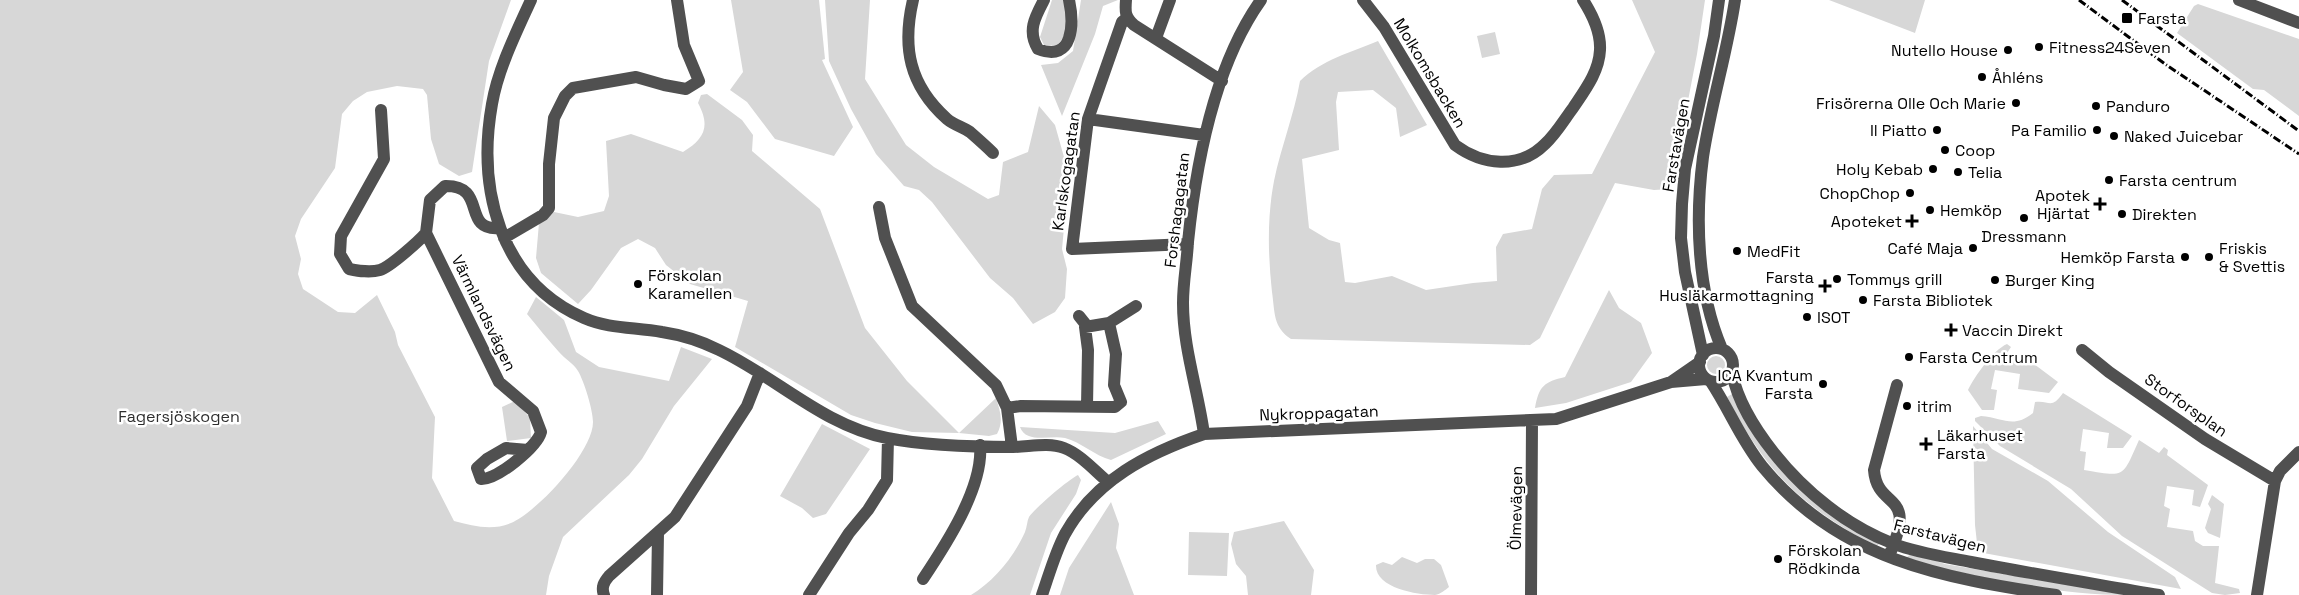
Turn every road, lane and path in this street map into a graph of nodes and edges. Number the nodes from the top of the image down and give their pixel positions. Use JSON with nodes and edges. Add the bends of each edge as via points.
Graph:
{"nodes":[{"id":1,"x":531,"y":0,"type":"edge"},
{"id":2,"x":677,"y":0,"type":"edge"},
{"id":3,"x":913,"y":0,"type":"edge"},
{"id":4,"x":1044,"y":0,"type":"edge"},
{"id":5,"x":1069,"y":0,"type":"edge"},
{"id":6,"x":1126,"y":0,"type":"edge"},
{"id":7,"x":1170,"y":0,"type":"edge"},
{"id":8,"x":1261,"y":0,"type":"edge"},
{"id":9,"x":1363,"y":0,"type":"edge"},
{"id":10,"x":1583,"y":0,"type":"edge"},
{"id":11,"x":1719,"y":0,"type":"edge"},
{"id":12,"x":1735,"y":0,"type":"edge"},
{"id":13,"x":2239,"y":0,"type":"edge"},
{"id":14,"x":1127,"y":18,"type":"junction"},
{"id":15,"x":2299,"y":23,"type":"edge"},
{"id":16,"x":1156,"y":38,"type":"junction"},
{"id":17,"x":1222,"y":81,"type":"junction"},
{"id":18,"x":381,"y":110,"type":"dead end"},
{"id":19,"x":1088,"y":119,"type":"junction"},
{"id":20,"x":1694,"y":134,"type":"junction"},
{"id":21,"x":1204,"y":135,"type":"junction"},
{"id":22,"x":993,"y":153,"type":"dead end"},
{"id":23,"x":1704,"y":156,"type":"junction"},
{"id":24,"x":879,"y":207,"type":"dead end"},
{"id":25,"x":426,"y":232,"type":"junction"},
{"id":26,"x":502,"y":233,"type":"junction"},
{"id":27,"x":1188,"y":244,"type":"junction"},
{"id":28,"x":1136,"y":306,"type":"dead end"},
{"id":29,"x":1079,"y":316,"type":"dead end"},
{"id":30,"x":1109,"y":323,"type":"junction"},
{"id":31,"x":1087,"y":326,"type":"junction"},
{"id":32,"x":1722,"y":349,"type":"junction"},
{"id":33,"x":2082,"y":350,"type":"dead end"},
{"id":34,"x":1701,"y":359,"type":"junction"},
{"id":35,"x":760,"y":373,"type":"junction"},
{"id":36,"x":1732,"y":373,"type":"junction"},
{"id":37,"x":1709,"y":380,"type":"junction"},
{"id":38,"x":1671,"y":382,"type":"junction"},
{"id":39,"x":1897,"y":385,"type":"dead end"},
{"id":40,"x":1087,"y":406,"type":"junction"},
{"id":41,"x":1007,"y":408,"type":"junction"},
{"id":42,"x":1532,"y":421,"type":"junction"},
{"id":43,"x":1204,"y":434,"type":"junction"},
{"id":44,"x":888,"y":438,"type":"junction"},
{"id":45,"x":980,"y":446,"type":"junction"},
{"id":46,"x":1012,"y":448,"type":"junction"},
{"id":47,"x":528,"y":450,"type":"dead end"},
{"id":48,"x":2299,"y":452,"type":"edge"},
{"id":49,"x":2275,"y":481,"type":"junction"},
{"id":50,"x":1108,"y":482,"type":"junction"},
{"id":51,"x":658,"y":533,"type":"junction"},
{"id":52,"x":1894,"y":544,"type":"junction"},
{"id":53,"x":1888,"y":558,"type":"junction"},
{"id":54,"x":923,"y":579,"type":"dead end"},
{"id":55,"x":604,"y":595,"type":"edge"},
{"id":56,"x":656,"y":595,"type":"edge"},
{"id":57,"x":808,"y":595,"type":"edge"},
{"id":58,"x":1042,"y":595,"type":"edge"},
{"id":59,"x":1531,"y":595,"type":"edge"},
{"id":60,"x":2056,"y":595,"type":"edge"},
{"id":61,"x":2159,"y":595,"type":"edge"},
{"id":62,"x":2257,"y":595,"type":"edge"}],
"edges":[{"from":1,"to":26,"type":"street","via":[[498,83],[490,121],[488,178]]},
{"from":2,"to":26,"type":"street","via":[[684,45],[699,81],[686,89],[636,77],[573,88],[554,118],[549,208],[543,215]]},
{"from":3,"to":22,"type":"street","via":[[908,21],[909,60],[919,84],[948,119],[970,132]]},
{"from":4,"to":5,"type":"street","via":[[1032,25],[1032,34],[1038,49],[1047,52],[1056,52],[1067,44],[1073,18]]},
{"from":6,"to":14,"type":"street"},
{"from":7,"to":16,"type":"street"},
{"from":8,"to":17,"type":"street","name":"Forshagagatan","via":[[1252,12]]},
{"from":9,"to":10,"type":"street","name":"Molkomsbacken","via":[[1384,28],[1455,145],[1474,157],[1497,163],[1523,159],[1546,144],[1595,73],[1599,34]]},
{"from":11,"to":20,"type":"street","name":"Farstavägen"},
{"from":12,"to":23,"type":"street","name":"Farstavägen"},
{"from":13,"to":15,"type":"street"},
{"from":14,"to":16,"type":"street"},
{"from":14,"to":19,"type":"street","name":"Karlskogagatan","via":[[1122,22]]},
{"from":16,"to":17,"type":"street"},
{"from":17,"to":21,"type":"street","name":"Forshagagatan"},
{"from":18,"to":25,"type":"street","via":[[384,159],[342,236],[340,254],[349,269],[381,270]]},
{"from":19,"to":21,"type":"street"},
{"from":19,"to":27,"type":"street","name":"Karlskogagatan","via":[[1072,249]]},
{"from":20,"to":23,"type":"street"},
{"from":20,"to":34,"type":"street","name":"Farstavägen","via":[[1685,169],[1682,238],[1688,294]]},
{"from":21,"to":27,"type":"street","name":"Forshagagatan"},
{"from":23,"to":32,"type":"street","name":"Farstavägen","via":[[1700,210],[1702,270],[1710,315]]},
{"from":24,"to":41,"type":"street","via":[[885,238],[913,308],[996,385]]},
{"from":25,"to":26,"type":"street","via":[[430,200],[445,186],[455,186],[470,196],[482,225]]},
{"from":25,"to":47,"type":"street","name":"Värmlandsvägen","via":[[499,382],[533,411],[541,432],[536,444]]},
{"from":26,"to":35,"type":"street","via":[[520,265],[538,286],[584,318],[624,328],[682,336],[719,350]]},
{"from":27,"to":43,"type":"street","name":"Forshagagatan","via":[[1183,303],[1187,348]]},
{"from":28,"to":30,"type":"street"},
{"from":29,"to":31,"type":"street"},
{"from":30,"to":31,"type":"street"},
{"from":30,"to":40,"type":"street","via":[[1116,354],[1114,385],[1121,402],[1115,407]]},
{"from":31,"to":40,"type":"street"},
{"from":32,"to":34,"type":"street","via":[[1708,350]]},
{"from":32,"to":36,"type":"street","name":"Farstavägen","via":[[1733,359]]},
{"from":33,"to":49,"type":"street","name":"Storforsplan","via":[[2205,439]]},
{"from":34,"to":37,"type":"street","name":"Farstavägen","via":[[1700,371]]},
{"from":34,"to":38,"type":"street","name":"Nykroppagatan"},
{"from":35,"to":44,"type":"street","via":[[824,414],[851,427]]},
{"from":35,"to":51,"type":"street","via":[[747,406],[728,437],[676,517]]},
{"from":36,"to":37,"type":"street","via":[[1719,382]]},
{"from":36,"to":52,"type":"street","name":"Farstavägen","via":[[1735,388],[1751,420],[1790,473],[1835,511]]},
{"from":37,"to":38,"type":"street","name":"Nykroppagatan"},
{"from":37,"to":53,"type":"street","name":"Farstavägen","via":[[1751,451],[1779,485],[1838,533]]},
{"from":38,"to":42,"type":"street","name":"Nykroppagatan","via":[[1574,415]]},
{"from":39,"to":52,"type":"street","via":[[1874,470],[1880,490],[1899,509],[1901,520]]},
{"from":40,"to":41,"type":"street"},
{"from":41,"to":46,"type":"street"},
{"from":42,"to":43,"type":"street","name":"Nykroppagatan"},
{"from":42,"to":59,"type":"street","name":"Ölmevägen"},
{"from":43,"to":50,"type":"street","name":"Nykroppagatan","via":[[1151,455]]},
{"from":44,"to":45,"type":"street"},
{"from":44,"to":57,"type":"street","via":[[887,480]]},
{"from":45,"to":46,"type":"street"},
{"from":45,"to":54,"type":"street","via":[[977,473],[962,512]]},
{"from":46,"to":50,"type":"street","via":[[1064,448]]},
{"from":48,"to":49,"type":"street","via":[[2280,471]]},
{"from":49,"to":62,"type":"street"},
{"from":50,"to":58,"type":"street","name":"Nykroppagatan","via":[[1086,502],[1065,535]]},
{"from":51,"to":55,"type":"street","via":[[609,576],[602,589]]},
{"from":51,"to":56,"type":"street"},
{"from":52,"to":53,"type":"street"},
{"from":52,"to":61,"type":"street","name":"Farstavägen","via":[[1999,568]]},
{"from":53,"to":60,"type":"street","name":"Farstavägen","via":[[1948,576]]}]}
